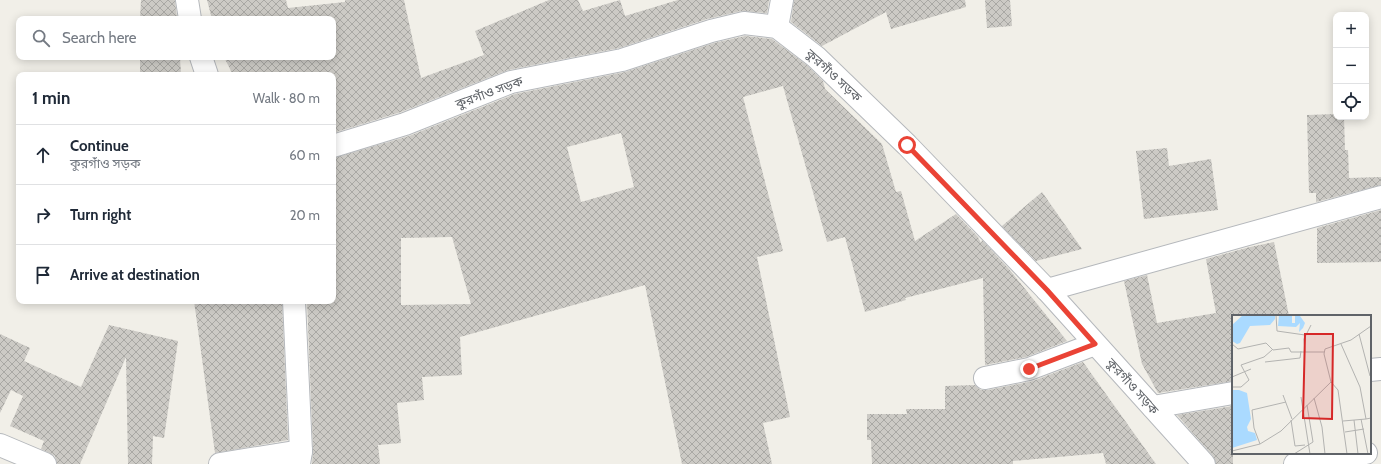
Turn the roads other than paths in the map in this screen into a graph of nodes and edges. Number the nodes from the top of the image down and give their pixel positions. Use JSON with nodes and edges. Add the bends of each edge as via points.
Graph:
{"nodes":[{"id":1,"x":187,"y":0,"type":"edge"},
{"id":2,"x":782,"y":0,"type":"edge"},
{"id":3,"x":190,"y":16,"type":"edge"},
{"id":4,"x":777,"y":27,"type":"junction"},
{"id":5,"x":202,"y":60,"type":"edge"},
{"id":6,"x":206,"y":72,"type":"edge"},
{"id":7,"x":336,"y":145,"type":"edge"},
{"id":8,"x":1381,"y":197,"type":"edge"},
{"id":9,"x":1047,"y":290,"type":"junction"},
{"id":10,"x":294,"y":304,"type":"edge"},
{"id":11,"x":1095,"y":344,"type":"junction"},
{"id":12,"x":1381,"y":369,"type":"edge"},
{"id":13,"x":1371,"y":370,"type":"edge"},
{"id":14,"x":985,"y":378,"type":"dead end"},
{"id":15,"x":1232,"y":393,"type":"edge"},
{"id":16,"x":1153,"y":408,"type":"junction"},
{"id":17,"x":0,"y":445,"type":"edge"},
{"id":18,"x":1381,"y":451,"type":"edge"},
{"id":19,"x":1371,"y":452,"type":"edge"},
{"id":20,"x":1360,"y":454,"type":"edge"},
{"id":21,"x":300,"y":458,"type":"edge"},
{"id":22,"x":19,"y":459,"type":"edge"},
{"id":23,"x":45,"y":464,"type":"edge"},
{"id":24,"x":220,"y":464,"type":"edge"},
{"id":25,"x":1204,"y":464,"type":"edge"},
{"id":26,"x":1295,"y":464,"type":"edge"}],
"edges":[{"from":1,"to":3,"type":"street"},
{"from":2,"to":4,"type":"street"},
{"from":4,"to":7,"type":"street","name":"কুরগাঁও সড়ক","via":[[744,23],[622,60],[511,82],[405,124]]},
{"from":4,"to":9,"type":"street","name":"কুরগাঁও সড়ক","via":[[816,57],[907,145]]},
{"from":5,"to":6,"type":"street"},
{"from":8,"to":9,"type":"street"},
{"from":9,"to":11,"type":"street","name":"কুরগাঁও সড়ক"},
{"from":10,"to":21,"type":"street"},
{"from":11,"to":14,"type":"street","via":[[1029,369]]},
{"from":11,"to":16,"type":"street","name":"কুরগাঁও সড়ক"},
{"from":12,"to":13,"type":"street"},
{"from":15,"to":16,"type":"street"},
{"from":16,"to":25,"type":"street","name":"কুরগাঁও সড়ক"},
{"from":17,"to":22,"type":"street"},
{"from":18,"to":19,"type":"street"},
{"from":20,"to":26,"type":"street"},
{"from":21,"to":24,"type":"street"},
{"from":22,"to":23,"type":"street"}]}
